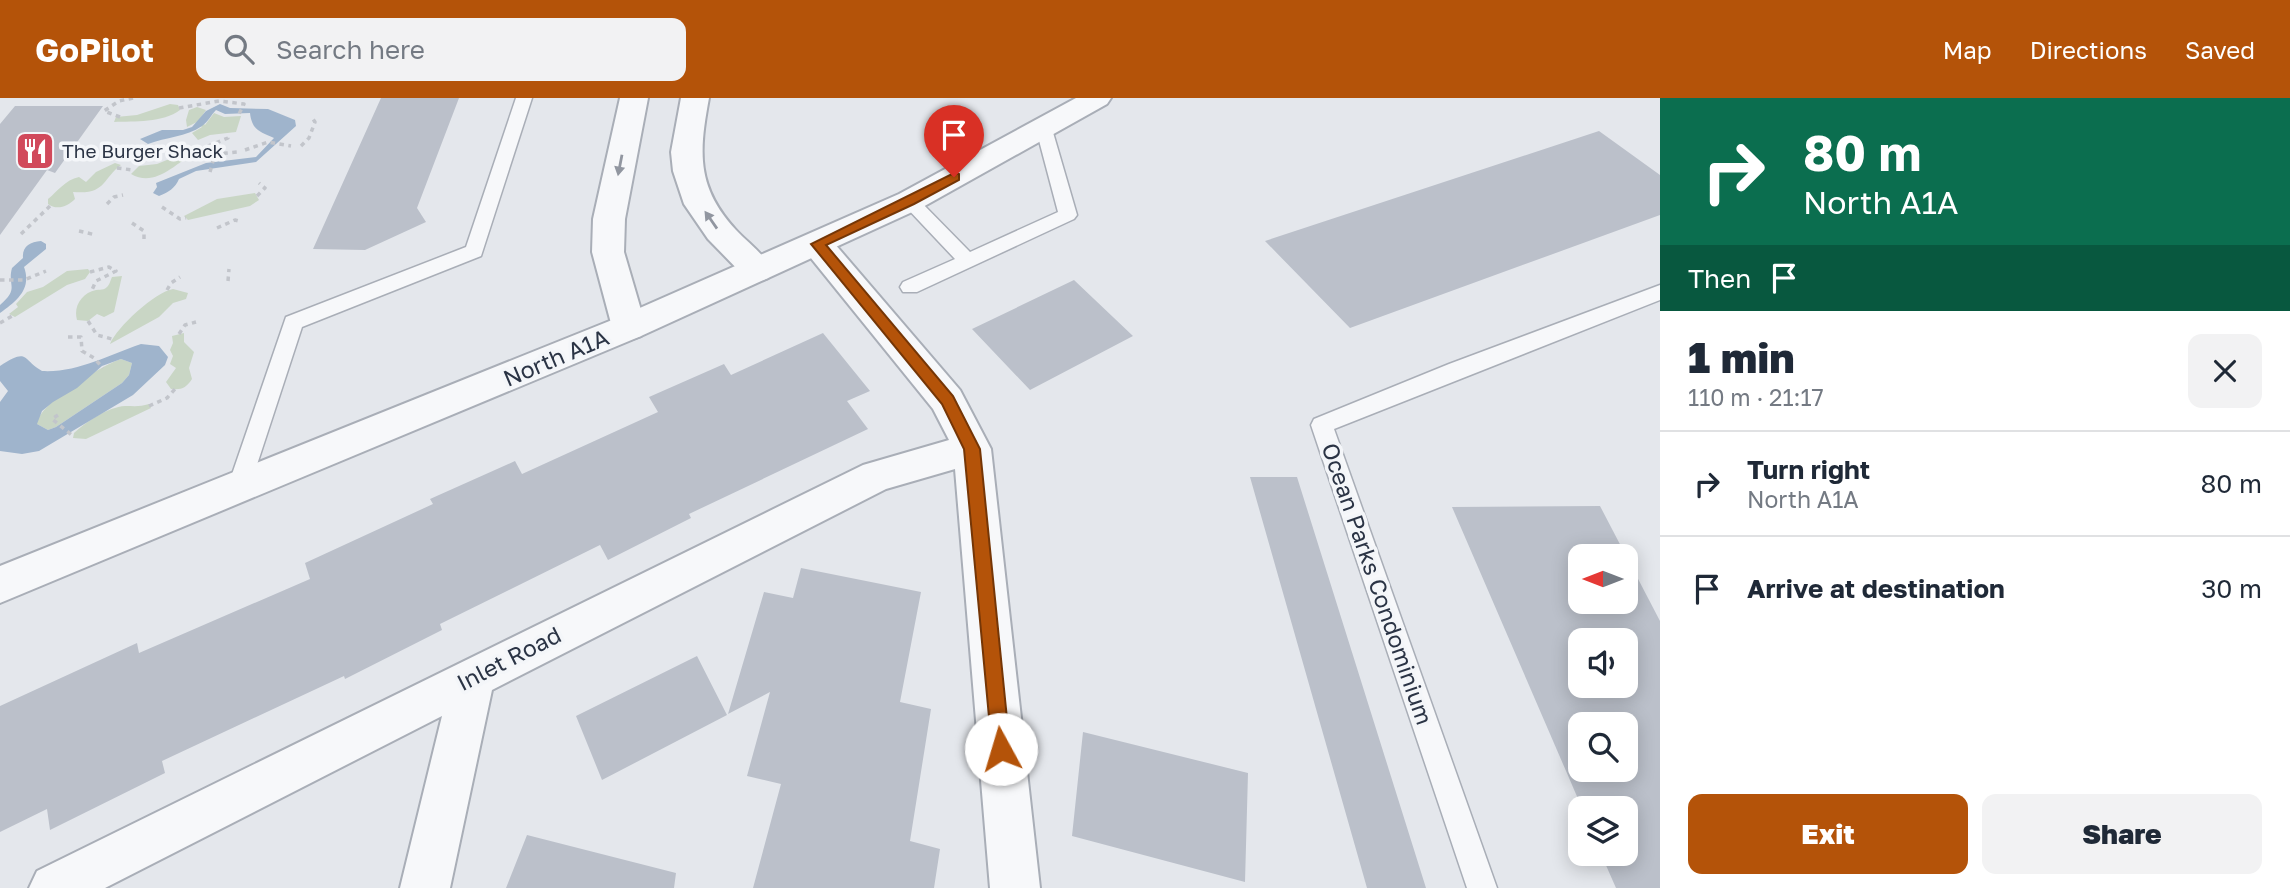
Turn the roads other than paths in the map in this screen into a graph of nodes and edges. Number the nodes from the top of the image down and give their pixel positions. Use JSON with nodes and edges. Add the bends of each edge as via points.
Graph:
{"nodes":[{"id":1,"x":524,"y":98,"type":"edge"},
{"id":2,"x":634,"y":98,"type":"edge"},
{"id":3,"x":695,"y":98,"type":"edge"},
{"id":4,"x":1097,"y":98,"type":"edge"},
{"id":5,"x":1044,"y":128,"type":"junction"},
{"id":6,"x":910,"y":201,"type":"junction"},
{"id":7,"x":817,"y":244,"type":"junction"},
{"id":8,"x":968,"y":261,"type":"junction"},
{"id":9,"x":757,"y":270,"type":"junction"},
{"id":10,"x":910,"y":287,"type":"dead end"},
{"id":11,"x":1660,"y":292,"type":"edge"},
{"id":12,"x":629,"y":327,"type":"junction"},
{"id":13,"x":972,"y":449,"type":"junction"},
{"id":14,"x":239,"y":486,"type":"junction"},
{"id":15,"x":0,"y":585,"type":"edge"},
{"id":16,"x":473,"y":677,"type":"junction"},
{"id":17,"x":54,"y":888,"type":"edge"},
{"id":18,"x":425,"y":888,"type":"edge"},
{"id":19,"x":1015,"y":888,"type":"edge"},
{"id":20,"x":1482,"y":888,"type":"edge"}],
"edges":[{"from":1,"to":14,"type":"lane","via":[[474,251],[293,322]]},
{"from":2,"to":12,"type":"street","one_way":true,"via":[[609,219],[608,252]]},
{"from":9,"to":3,"type":"street","one_way":true,"via":[[723,236],[694,195],[686,151]]},
{"from":4,"to":5,"type":"street","name":"North A1A"},
{"from":5,"to":6,"type":"street","name":"North A1A"},
{"from":5,"to":8,"type":"lane","via":[[1068,215]]},
{"from":6,"to":7,"type":"street","name":"North A1A"},
{"from":6,"to":8,"type":"lane"},
{"from":7,"to":9,"type":"street","name":"North A1A"},
{"from":7,"to":13,"type":"street","via":[[947,400]]},
{"from":8,"to":10,"type":"lane"},
{"from":9,"to":12,"type":"street","name":"North A1A"},
{"from":11,"to":20,"type":"lane","name":"Ocean Parks Condominium","via":[[1322,425]]},
{"from":12,"to":14,"type":"street","name":"North A1A"},
{"from":13,"to":16,"type":"street","name":"Inlet Road","via":[[876,476]]},
{"from":13,"to":19,"type":"street"},
{"from":14,"to":15,"type":"street","name":"North A1A"},
{"from":16,"to":17,"type":"street","name":"Inlet Road"},
{"from":16,"to":18,"type":"street"}]}
